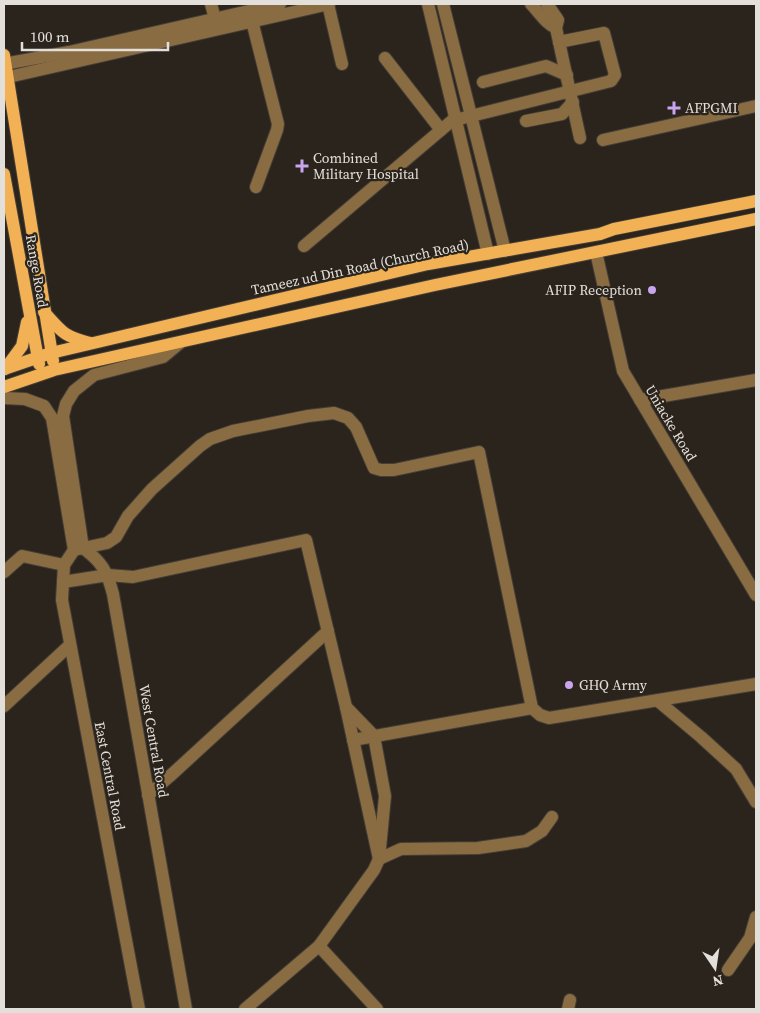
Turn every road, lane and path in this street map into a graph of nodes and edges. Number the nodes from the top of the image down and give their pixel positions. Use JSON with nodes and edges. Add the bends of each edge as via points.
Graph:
{"nodes":[{"id":1,"x":211,"y":4,"type":"edge"},
{"id":2,"x":280,"y":4,"type":"edge"},
{"id":3,"x":329,"y":4,"type":"edge"},
{"id":4,"x":428,"y":4,"type":"edge"},
{"id":5,"x":443,"y":4,"type":"edge"},
{"id":6,"x":531,"y":4,"type":"edge"},
{"id":7,"x":546,"y":4,"type":"edge"},
{"id":8,"x":215,"y":19,"type":"junction"},
{"id":9,"x":252,"y":21,"type":"junction"},
{"id":10,"x":556,"y":28,"type":"junction"},
{"id":11,"x":559,"y":42,"type":"junction"},
{"id":12,"x":385,"y":58,"type":"dead end"},
{"id":13,"x":4,"y":61,"type":"edge"},
{"id":14,"x":342,"y":64,"type":"dead end"},
{"id":15,"x":5,"y":78,"type":"edge"},
{"id":16,"x":483,"y":82,"type":"dead end"},
{"id":17,"x":570,"y":88,"type":"junction"},
{"id":18,"x":756,"y":106,"type":"edge"},
{"id":19,"x":470,"y":112,"type":"junction"},
{"id":20,"x":454,"y":117,"type":"junction"},
{"id":21,"x":526,"y":121,"type":"dead end"},
{"id":22,"x":441,"y":130,"type":"junction"},
{"id":23,"x":580,"y":138,"type":"dead end"},
{"id":24,"x":602,"y":140,"type":"dead end"},
{"id":25,"x":4,"y":174,"type":"edge"},
{"id":26,"x":256,"y":187,"type":"dead end"},
{"id":27,"x":756,"y":201,"type":"edge"},
{"id":28,"x":756,"y":219,"type":"edge"},
{"id":29,"x":304,"y":246,"type":"dead end"},
{"id":30,"x":504,"y":251,"type":"junction"},
{"id":31,"x":596,"y":252,"type":"junction"},
{"id":32,"x":488,"y":254,"type":"junction"},
{"id":33,"x":428,"y":264,"type":"junction"},
{"id":34,"x":435,"y":285,"type":"junction"},
{"id":35,"x":28,"y":310,"type":"junction"},
{"id":36,"x":44,"y":312,"type":"junction"},
{"id":37,"x":181,"y":342,"type":"junction"},
{"id":38,"x":92,"y":344,"type":"junction"},
{"id":39,"x":51,"y":354,"type":"junction"},
{"id":40,"x":37,"y":358,"type":"junction"},
{"id":41,"x":5,"y":369,"type":"edge"},
{"id":42,"x":54,"y":370,"type":"junction"},
{"id":43,"x":41,"y":374,"type":"junction"},
{"id":44,"x":756,"y":380,"type":"edge"},
{"id":45,"x":4,"y":387,"type":"edge"},
{"id":46,"x":4,"y":398,"type":"edge"},
{"id":47,"x":640,"y":400,"type":"junction"},
{"id":48,"x":79,"y":549,"type":"junction"},
{"id":49,"x":64,"y":565,"type":"junction"},
{"id":50,"x":4,"y":572,"type":"edge"},
{"id":51,"x":108,"y":575,"type":"junction"},
{"id":52,"x":63,"y":582,"type":"junction"},
{"id":53,"x":756,"y":595,"type":"edge"},
{"id":54,"x":328,"y":631,"type":"junction"},
{"id":55,"x":70,"y":645,"type":"junction"},
{"id":56,"x":756,"y":684,"type":"edge"},
{"id":57,"x":658,"y":701,"type":"junction"},
{"id":58,"x":4,"y":706,"type":"edge"},
{"id":59,"x":346,"y":707,"type":"junction"},
{"id":60,"x":532,"y":708,"type":"junction"},
{"id":61,"x":374,"y":736,"type":"junction"},
{"id":62,"x":353,"y":740,"type":"junction"},
{"id":63,"x":148,"y":795,"type":"junction"},
{"id":64,"x":756,"y":802,"type":"edge"},
{"id":65,"x":552,"y":817,"type":"dead end"},
{"id":66,"x":379,"y":859,"type":"junction"},
{"id":67,"x":169,"y":912,"type":"junction"},
{"id":68,"x":756,"y":917,"type":"edge"},
{"id":69,"x":318,"y":946,"type":"junction"},
{"id":70,"x":728,"y":970,"type":"dead end"},
{"id":71,"x":139,"y":1009,"type":"edge"},
{"id":72,"x":186,"y":1009,"type":"edge"},
{"id":73,"x":245,"y":1009,"type":"edge"},
{"id":74,"x":377,"y":1009,"type":"edge"}],
"edges":[{"from":1,"to":8,"type":"street"},
{"from":2,"to":8,"type":"street"},
{"from":3,"to":9,"type":"street"},
{"from":3,"to":14,"type":"street"},
{"from":4,"to":20,"type":"street"},
{"from":5,"to":19,"type":"street"},
{"from":6,"to":10,"type":"street","via":[[550,26]]},
{"from":7,"to":10,"type":"street","via":[[558,20]]},
{"from":8,"to":13,"type":"street","via":[[69,52]]},
{"from":9,"to":15,"type":"street"},
{"from":9,"to":26,"type":"street","via":[[278,124]]},
{"from":10,"to":11,"type":"street"},
{"from":11,"to":17,"type":"street"},
{"from":11,"to":17,"type":"street","via":[[604,34],[615,75],[611,81]]},
{"from":12,"to":22,"type":"street"},
{"from":13,"to":15,"type":"main road"},
{"from":15,"to":36,"type":"main road"},
{"from":16,"to":17,"type":"street","via":[[546,66]]},
{"from":17,"to":19,"type":"street"},
{"from":17,"to":21,"type":"street","via":[[562,114]]},
{"from":17,"to":23,"type":"street"},
{"from":18,"to":24,"type":"street"},
{"from":19,"to":20,"type":"street"},
{"from":19,"to":30,"type":"street"},
{"from":20,"to":22,"type":"street"},
{"from":20,"to":32,"type":"street"},
{"from":22,"to":29,"type":"street"},
{"from":25,"to":35,"type":"main road","name":"Range Road"},
{"from":27,"to":30,"type":"main road","name":"Tameez ud Din Road (Church Road)"},
{"from":28,"to":31,"type":"main road"},
{"from":30,"to":32,"type":"main road","name":"Tameez ud Din Road (Church Road)"},
{"from":31,"to":34,"type":"main road"},
{"from":31,"to":47,"type":"street","name":"Uniacke Road","via":[[623,372]]},
{"from":32,"to":33,"type":"main road","name":"Tameez ud Din Road (Church Road)"},
{"from":33,"to":34,"type":"main road"},
{"from":33,"to":38,"type":"main road","name":"Tameez ud Din Road (Church Road)"},
{"from":34,"to":37,"type":"main road"},
{"from":35,"to":40,"type":"main road","name":"Range Road"},
{"from":35,"to":41,"type":"main road","via":[[22,346]]},
{"from":36,"to":38,"type":"main road","via":[[62,332]]},
{"from":36,"to":39,"type":"main road"},
{"from":37,"to":42,"type":"main road"},
{"from":37,"to":48,"type":"street","via":[[163,357],[94,375],[74,391],[66,404],[62,416]]},
{"from":38,"to":39,"type":"main road","name":"Tameez ud Din Road (Church Road)"},
{"from":39,"to":40,"type":"main road","name":"Tameez ud Din Road (Church Road)"},
{"from":39,"to":42,"type":"main road"},
{"from":40,"to":41,"type":"main road","name":"Tameez ud Din Road (Church Road)"},
{"from":40,"to":43,"type":"main road","name":"Range Road"},
{"from":42,"to":43,"type":"main road"},
{"from":43,"to":45,"type":"main road"},
{"from":44,"to":47,"type":"street"},
{"from":46,"to":48,"type":"street","via":[[25,399],[44,406],[52,418]]},
{"from":47,"to":53,"type":"street","name":"Uniacke Road"},
{"from":48,"to":49,"type":"street"},
{"from":48,"to":51,"type":"street","name":"West Central Road","via":[[98,559]]},
{"from":48,"to":60,"type":"street","via":[[107,543],[116,537],[128,516],[152,488],[200,446],[233,431],[334,413],[348,418],[356,427],[374,468],[381,470],[479,452]]},
{"from":49,"to":50,"type":"street","via":[[22,556]]},
{"from":49,"to":52,"type":"street","name":"East Central Road"},
{"from":51,"to":52,"type":"street"},
{"from":51,"to":54,"type":"street","via":[[133,577],[306,540]]},
{"from":51,"to":63,"type":"street","name":"West Central Road"},
{"from":51,"to":67,"type":"street","name":"West Central Road"},
{"from":52,"to":55,"type":"street","name":"East Central Road","via":[[62,600]]},
{"from":54,"to":59,"type":"street"},
{"from":54,"to":63,"type":"street"},
{"from":55,"to":58,"type":"street"},
{"from":55,"to":71,"type":"street","name":"East Central Road"},
{"from":56,"to":57,"type":"street"},
{"from":57,"to":60,"type":"street","via":[[548,718]]},
{"from":57,"to":64,"type":"street","via":[[736,769]]},
{"from":59,"to":61,"type":"street"},
{"from":59,"to":62,"type":"street"},
{"from":60,"to":61,"type":"street"},
{"from":61,"to":62,"type":"street"},
{"from":61,"to":66,"type":"street","via":[[385,796]]},
{"from":62,"to":66,"type":"street"},
{"from":63,"to":67,"type":"street","name":"West Central Road"},
{"from":65,"to":66,"type":"street","via":[[542,831],[526,841],[478,848],[401,848]]},
{"from":66,"to":69,"type":"street"},
{"from":67,"to":72,"type":"street","name":"West Central Road"},
{"from":68,"to":70,"type":"street","via":[[750,938]]},
{"from":69,"to":73,"type":"street"},
{"from":69,"to":74,"type":"street"}]}
